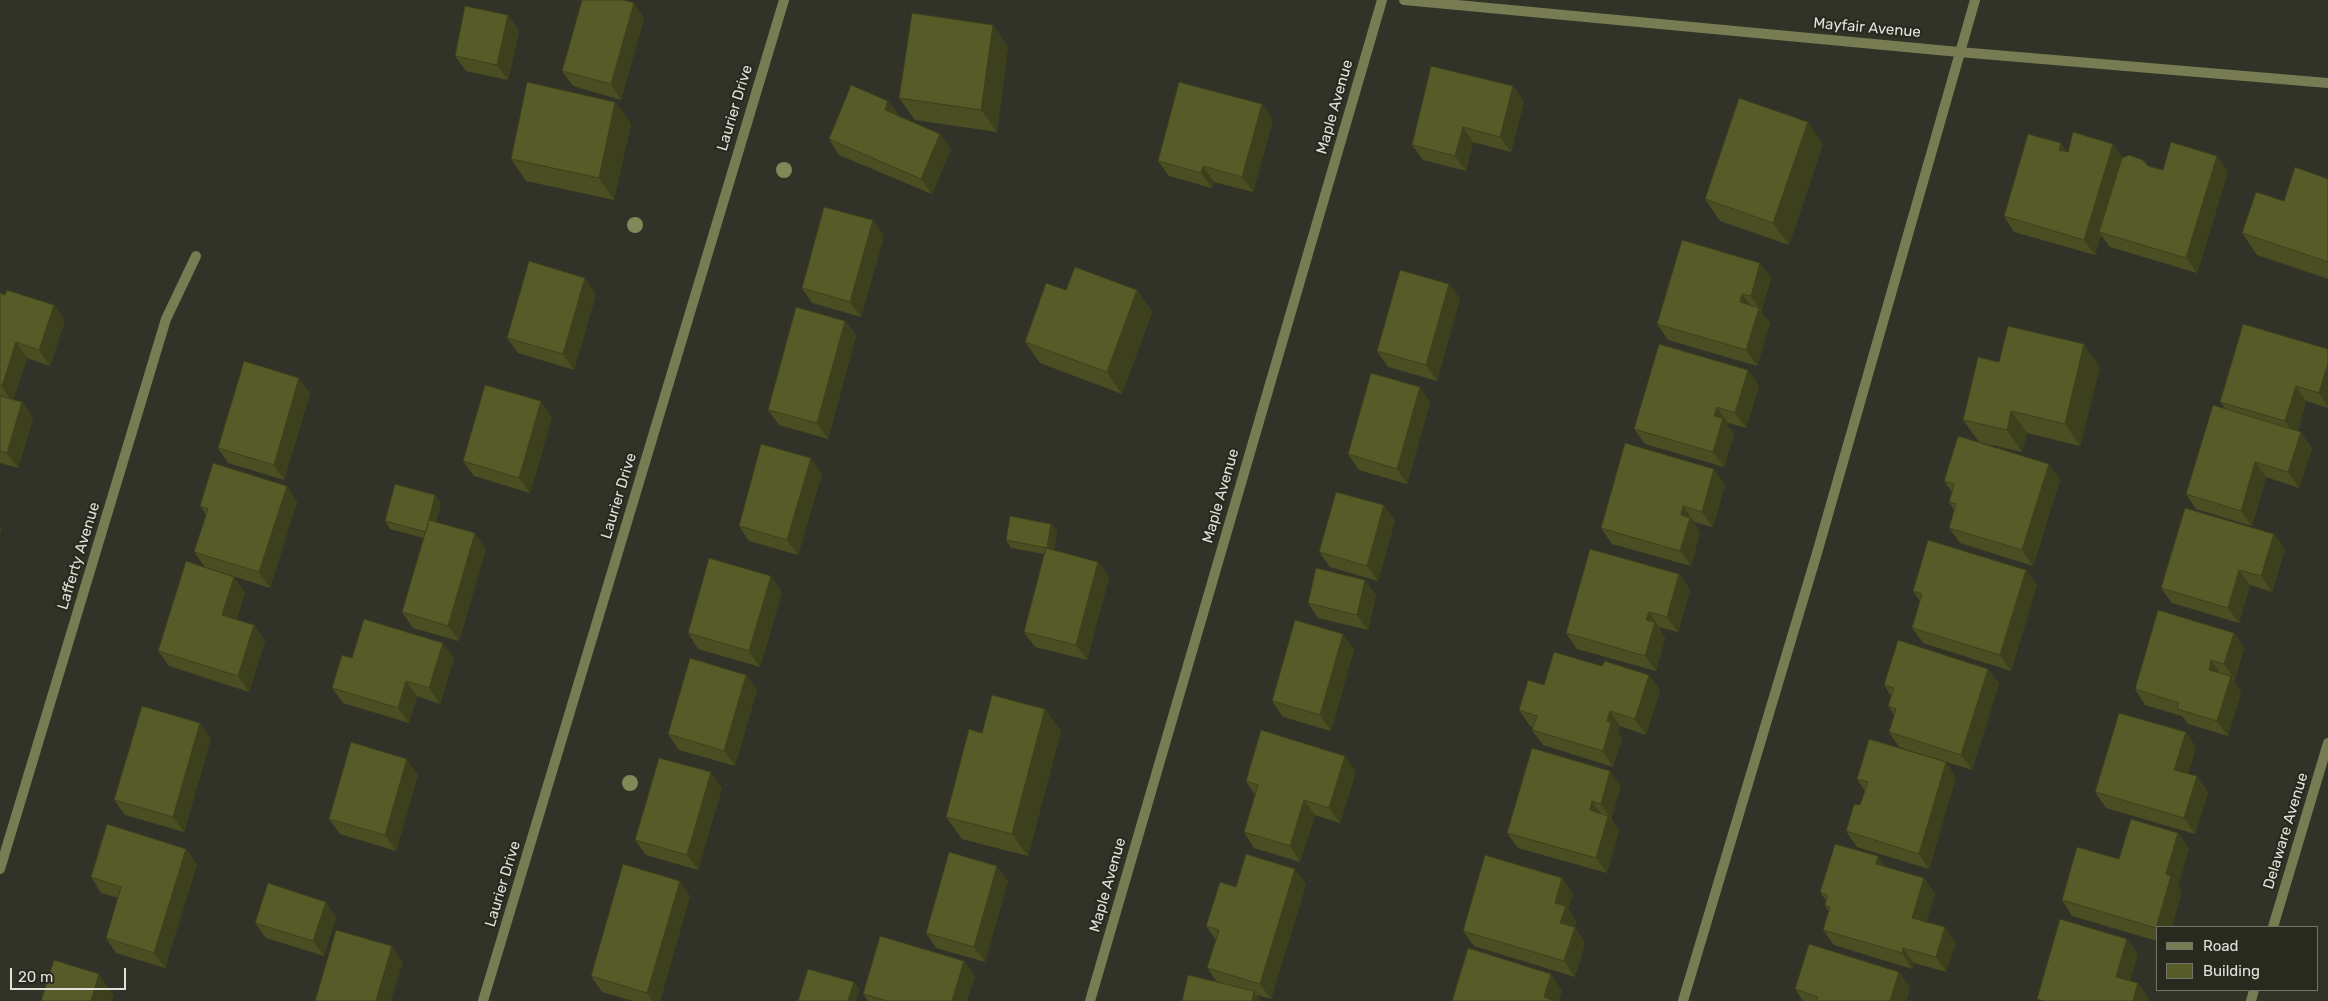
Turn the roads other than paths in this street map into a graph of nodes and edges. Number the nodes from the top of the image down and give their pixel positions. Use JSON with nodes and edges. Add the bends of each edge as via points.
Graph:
{"nodes":[{"id":1,"x":784,"y":0,"type":"edge"},
{"id":2,"x":1382,"y":0,"type":"edge"},
{"id":3,"x":1404,"y":0,"type":"edge"},
{"id":4,"x":1975,"y":0,"type":"edge"},
{"id":5,"x":1959,"y":52,"type":"junction"},
{"id":6,"x":2328,"y":83,"type":"edge"},
{"id":7,"x":196,"y":256,"type":"dead end"},
{"id":8,"x":2328,"y":743,"type":"edge"},
{"id":9,"x":0,"y":869,"type":"edge"},
{"id":10,"x":2273,"y":926,"type":"edge"},
{"id":11,"x":483,"y":1001,"type":"edge"},
{"id":12,"x":1090,"y":1001,"type":"edge"},
{"id":13,"x":1683,"y":1001,"type":"edge"}],
"edges":[{"from":1,"to":11,"type":"street","name":"Laurier Drive"},
{"from":2,"to":12,"type":"street","name":"Maple Avenue"},
{"from":3,"to":5,"type":"street","name":"Mayfair Avenue"},
{"from":4,"to":5,"type":"street"},
{"from":5,"to":6,"type":"street","name":"Mayfair Avenue"},
{"from":5,"to":13,"type":"street","via":[[1818,553]]},
{"from":7,"to":9,"type":"street","name":"Lafferty Avenue","via":[[166,319]]},
{"from":8,"to":10,"type":"street","name":"Delaware Avenue"}]}
